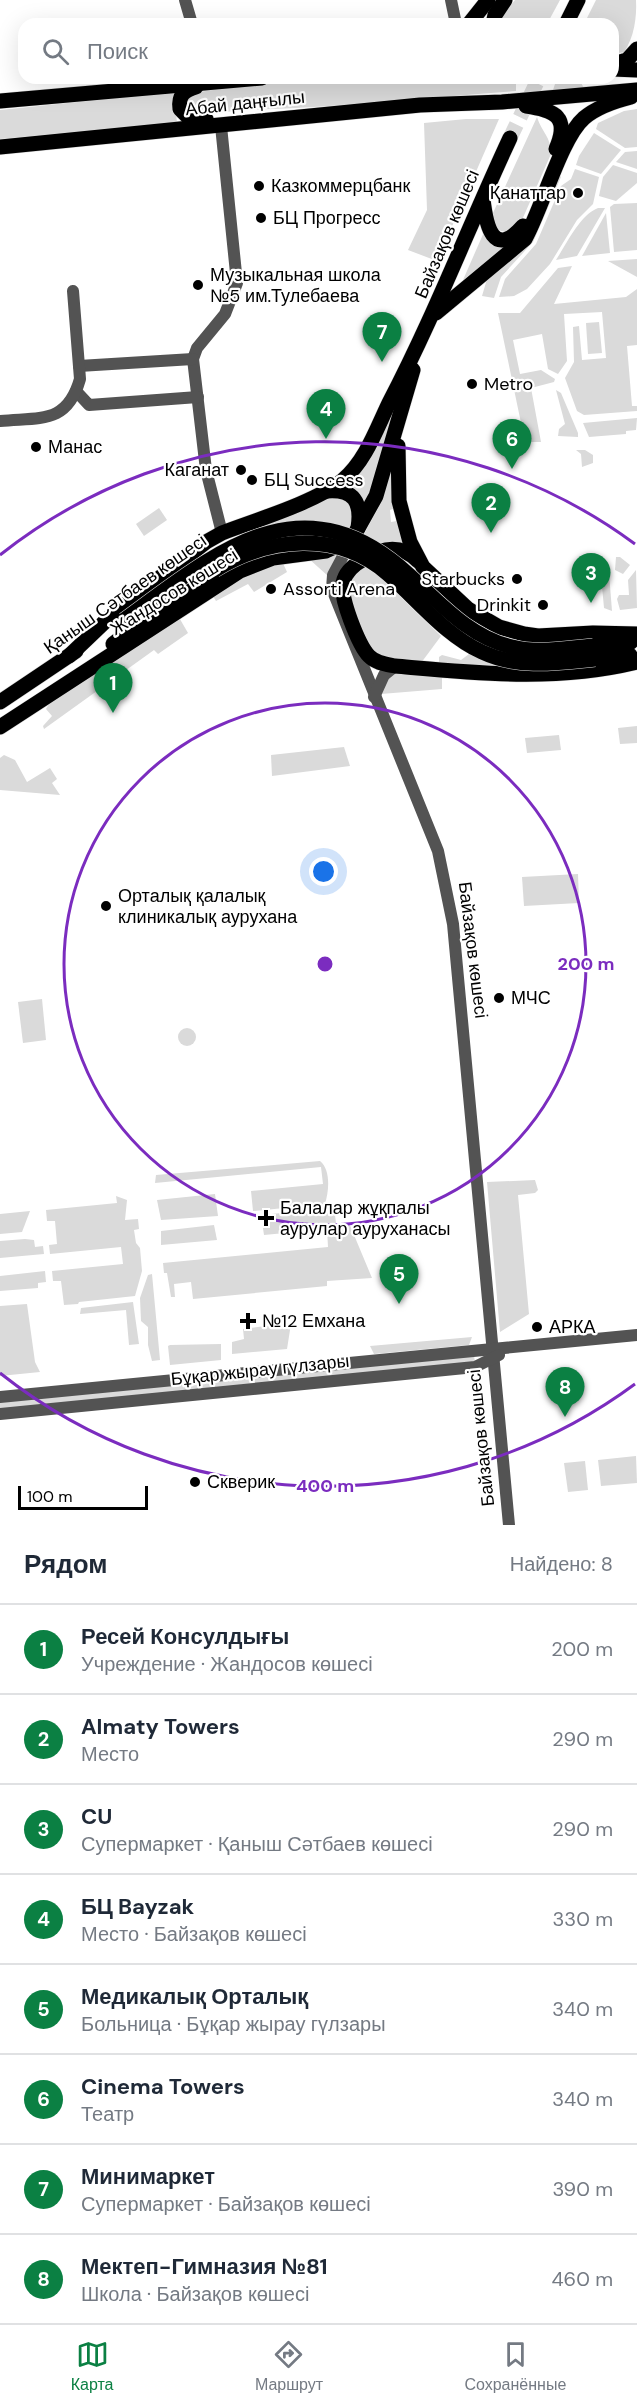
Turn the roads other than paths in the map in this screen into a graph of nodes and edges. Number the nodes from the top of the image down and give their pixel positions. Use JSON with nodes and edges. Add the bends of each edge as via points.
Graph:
{"nodes":[{"id":1,"x":185,"y":0,"type":"edge"},
{"id":2,"x":451,"y":0,"type":"edge"},
{"id":3,"x":488,"y":0,"type":"edge"},
{"id":4,"x":505,"y":0,"type":"edge"},
{"id":5,"x":578,"y":0,"type":"edge"},
{"id":6,"x":190,"y":18,"type":"edge"},
{"id":7,"x":455,"y":18,"type":"edge"},
{"id":8,"x":474,"y":18,"type":"edge"},
{"id":9,"x":494,"y":18,"type":"edge"},
{"id":10,"x":569,"y":18,"type":"edge"},
{"id":11,"x":637,"y":49,"type":"edge"},
{"id":12,"x":619,"y":62,"type":"edge"},
{"id":13,"x":619,"y":69,"type":"edge"},
{"id":14,"x":637,"y":70,"type":"edge"},
{"id":15,"x":176,"y":84,"type":"edge"},
{"id":16,"x":200,"y":84,"type":"edge"},
{"id":17,"x":637,"y":92,"type":"edge"},
{"id":18,"x":0,"y":101,"type":"edge"},
{"id":19,"x":502,"y":102,"type":"junction"},
{"id":20,"x":287,"y":119,"type":"junction"},
{"id":21,"x":221,"y":126,"type":"junction"},
{"id":22,"x":510,"y":138,"type":"tunnel mouth"},
{"id":23,"x":0,"y":147,"type":"edge"},
{"id":24,"x":483,"y":197,"type":"junction"},
{"id":25,"x":73,"y":291,"type":"dead end"},
{"id":26,"x":432,"y":318,"type":"junction"},
{"id":27,"x":419,"y":345,"type":"junction"},
{"id":28,"x":193,"y":359,"type":"junction"},
{"id":29,"x":79,"y":366,"type":"junction"},
{"id":30,"x":76,"y":391,"type":"junction"},
{"id":31,"x":198,"y":397,"type":"junction"},
{"id":32,"x":0,"y":421,"type":"edge"},
{"id":33,"x":399,"y":421,"type":"junction"},
{"id":34,"x":327,"y":491,"type":"junction"},
{"id":35,"x":222,"y":533,"type":"junction"},
{"id":36,"x":355,"y":535,"type":"junction"},
{"id":37,"x":418,"y":561,"type":"junction"},
{"id":38,"x":127,"y":625,"type":"junction"},
{"id":39,"x":637,"y":634,"type":"edge"},
{"id":40,"x":637,"y":642,"type":"edge"},
{"id":41,"x":594,"y":652,"type":"junction"},
{"id":42,"x":637,"y":654,"type":"edge"},
{"id":43,"x":69,"y":656,"type":"junction"},
{"id":44,"x":637,"y":662,"type":"edge"},
{"id":45,"x":395,"y":666,"type":"junction"},
{"id":46,"x":79,"y":674,"type":"junction"},
{"id":47,"x":374,"y":697,"type":"junction"},
{"id":48,"x":0,"y":702,"type":"edge"},
{"id":49,"x":0,"y":727,"type":"edge"},
{"id":50,"x":637,"y":1335,"type":"edge"},
{"id":51,"x":492,"y":1354,"type":"junction"},
{"id":52,"x":0,"y":1397,"type":"edge"},
{"id":53,"x":0,"y":1414,"type":"edge"},
{"id":54,"x":509,"y":1525,"type":"edge"}],
"edges":[{"from":1,"to":6,"type":"street"},
{"from":2,"to":7,"type":"street"},
{"from":3,"to":8,"type":"main road"},
{"from":4,"to":9,"type":"main road"},
{"from":5,"to":10,"type":"main road"},
{"from":11,"to":12,"type":"main road"},
{"from":13,"to":14,"type":"main road"},
{"from":15,"to":18,"type":"main road","name":"Абай даңғылы"},
{"from":16,"to":20,"type":"main road","via":[[180,96],[180,109],[186,116],[197,120],[248,116]]},
{"from":17,"to":19,"type":"main road","name":"Абай даңғылы"},
{"from":17,"to":26,"type":"main road","via":[[584,118],[568,141],[525,239]]},
{"from":19,"to":20,"type":"main road","name":"Абай даңғылы","via":[[420,105]]},
{"from":19,"to":24,"type":"main road","via":[[553,112],[561,126],[560,141],[525,225],[514,237],[495,238],[488,230]]},
{"from":20,"to":21,"type":"main road","name":"Абай даңғылы"},
{"from":21,"to":23,"type":"main road","name":"Абай даңғылы"},
{"from":21,"to":28,"type":"street","via":[[237,283],[225,314]]},
{"from":22,"to":24,"type":"main road","name":"Байзақов көшесі"},
{"from":24,"to":26,"type":"main road","name":"Байзақов көшесі"},
{"from":25,"to":29,"type":"street"},
{"from":26,"to":27,"type":"main road","name":"Байзақов көшесі"},
{"from":27,"to":33,"type":"main road","name":"Байзақов көшесі"},
{"from":27,"to":34,"type":"main road","name":"Байзақов көшесі","via":[[365,454],[351,472]]},
{"from":28,"to":29,"type":"street"},
{"from":28,"to":31,"type":"street"},
{"from":29,"to":30,"type":"street"},
{"from":30,"to":31,"type":"street","via":[[89,405]]},
{"from":30,"to":32,"type":"street","via":[[66,409],[52,416]]},
{"from":31,"to":35,"type":"street","via":[[206,470]]},
{"from":33,"to":36,"type":"main road","name":"Байзақов көшесі","via":[[376,496]]},
{"from":33,"to":37,"type":"main road","via":[[399,501]]},
{"from":34,"to":35,"type":"main road","name":"Жандосов көшесі"},
{"from":34,"to":36,"type":"main road","via":[[348,493],[356,500],[359,510]]},
{"from":35,"to":43,"type":"main road","name":"Жандосов көшесі","via":[[114,613]]},
{"from":36,"to":46,"type":"main road","name":"Жандосов көшесі","via":[[326,551],[273,558],[240,571]]},
{"from":36,"to":47,"type":"street","name":"Байзақов көшесі","via":[[331,586]]},
{"from":37,"to":39,"type":"main road","via":[[468,609],[512,632],[538,636]]},
{"from":37,"to":45,"type":"main road","via":[[403,550],[382,549],[356,564],[342,585],[363,649],[372,659]]},
{"from":38,"to":41,"type":"main road","name":"Қаныш Сәтбаев көшесі","bridge":true,"via":[[242,555],[290,542],[314,542],[353,552],[375,563],[448,631],[484,653],[524,663]]},
{"from":38,"to":43,"type":"main road","name":"Қаныш Сәтбаев көшесі"},
{"from":38,"to":46,"type":"main road","name":"Қаныш Сәтбаев көшесі"},
{"from":40,"to":41,"type":"main road","name":"Қаныш Сәтбаев көшесі"},
{"from":41,"to":42,"type":"main road","name":"Қаныш Сәтбаев көшесі"},
{"from":43,"to":48,"type":"main road","name":"Қаныш Сәтбаев көшесі"},
{"from":44,"to":45,"type":"main road","via":[[597,671],[524,676]]},
{"from":45,"to":47,"type":"street","via":[[384,675]]},
{"from":46,"to":49,"type":"main road","name":"Жандосов көшесі"},
{"from":47,"to":51,"type":"street","name":"Байзақов көшесі","via":[[438,852],[447,886],[459,971]]},
{"from":50,"to":51,"type":"street","name":"Бұқар жырау гүлзары","via":[[519,1346]]},
{"from":51,"to":52,"type":"street","name":"Бұқар жырау гүлзары"},
{"from":51,"to":53,"type":"street","name":"Бұқар жырау гүлзары","via":[[476,1367]]},
{"from":51,"to":54,"type":"street","name":"Байзақов көшесі"}]}
